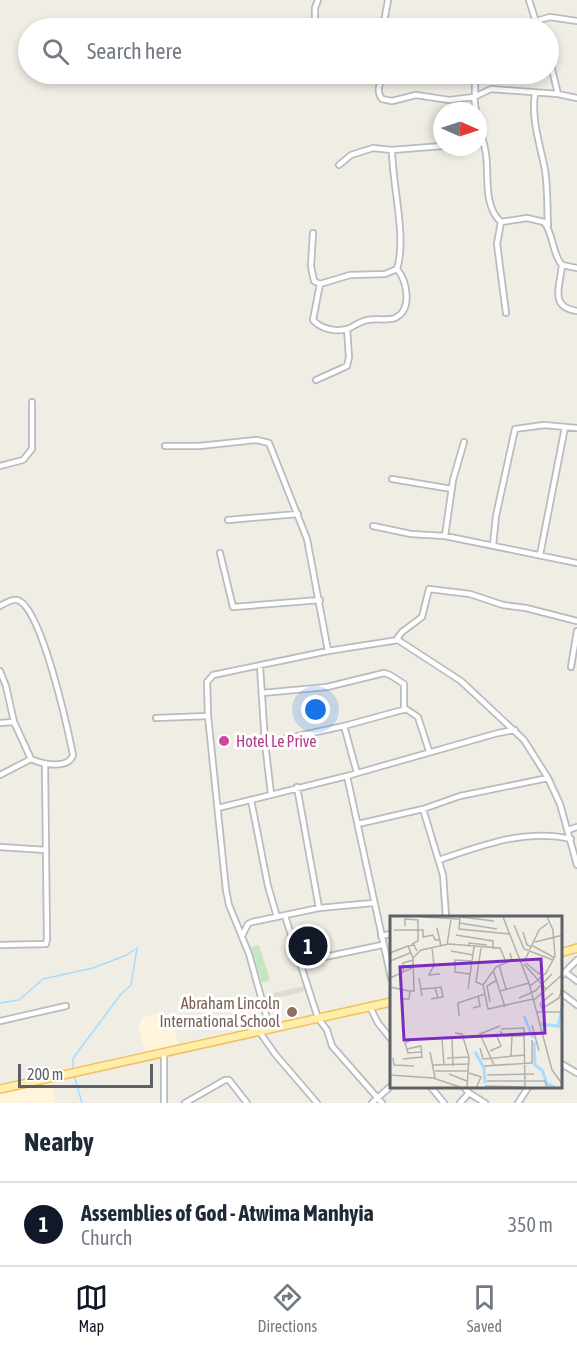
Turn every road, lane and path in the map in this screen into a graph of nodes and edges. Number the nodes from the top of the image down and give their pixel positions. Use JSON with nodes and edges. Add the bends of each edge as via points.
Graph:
{"nodes":[{"id":1,"x":318,"y":0,"type":"edge"},
{"id":2,"x":388,"y":0,"type":"edge"},
{"id":3,"x":529,"y":0,"type":"edge"},
{"id":4,"x":315,"y":18,"type":"edge"},
{"id":5,"x":385,"y":18,"type":"edge"},
{"id":6,"x":535,"y":18,"type":"edge"},
{"id":7,"x":559,"y":19,"type":"edge"},
{"id":8,"x":577,"y":21,"type":"edge"},
{"id":9,"x":379,"y":84,"type":"edge"},
{"id":10,"x":475,"y":84,"type":"edge"},
{"id":11,"x":556,"y":84,"type":"edge"},
{"id":12,"x":534,"y":93,"type":"junction"},
{"id":13,"x":558,"y":94,"type":"junction"},
{"id":14,"x":475,"y":96,"type":"junction"},
{"id":15,"x":577,"y":98,"type":"edge"},
{"id":16,"x":475,"y":102,"type":"edge"},
{"id":17,"x":433,"y":148,"type":"edge"},
{"id":18,"x":392,"y":150,"type":"junction"},
{"id":19,"x":486,"y":156,"type":"edge"},
{"id":20,"x":339,"y":165,"type":"dead end"},
{"id":21,"x":501,"y":222,"type":"junction"},
{"id":22,"x":548,"y":227,"type":"junction"},
{"id":23,"x":313,"y":233,"type":"dead end"},
{"id":24,"x":562,"y":265,"type":"junction"},
{"id":25,"x":577,"y":268,"type":"edge"},
{"id":26,"x":397,"y":269,"type":"junction"},
{"id":27,"x":320,"y":284,"type":"junction"},
{"id":28,"x":577,"y":311,"type":"edge"},
{"id":29,"x":506,"y":314,"type":"dead end"},
{"id":30,"x":347,"y":329,"type":"junction"},
{"id":31,"x":316,"y":380,"type":"dead end"},
{"id":32,"x":32,"y":402,"type":"dead end"},
{"id":33,"x":565,"y":427,"type":"junction"},
{"id":34,"x":577,"y":428,"type":"edge"},
{"id":35,"x":464,"y":442,"type":"dead end"},
{"id":36,"x":165,"y":446,"type":"dead end"},
{"id":37,"x":0,"y":466,"type":"edge"},
{"id":38,"x":392,"y":479,"type":"dead end"},
{"id":39,"x":452,"y":489,"type":"junction"},
{"id":40,"x":298,"y":514,"type":"junction"},
{"id":41,"x":228,"y":520,"type":"dead end"},
{"id":42,"x":373,"y":526,"type":"dead end"},
{"id":43,"x":445,"y":536,"type":"junction"},
{"id":44,"x":493,"y":545,"type":"junction"},
{"id":45,"x":220,"y":553,"type":"dead end"},
{"id":46,"x":540,"y":555,"type":"junction"},
{"id":47,"x":577,"y":563,"type":"edge"},
{"id":48,"x":320,"y":600,"type":"junction"},
{"id":49,"x":0,"y":606,"type":"edge"},
{"id":50,"x":577,"y":621,"type":"edge"},
{"id":51,"x":577,"y":631,"type":"edge"},
{"id":52,"x":396,"y":640,"type":"junction"},
{"id":53,"x":328,"y":651,"type":"junction"},
{"id":54,"x":260,"y":666,"type":"junction"},
{"id":55,"x":571,"y":667,"type":"dead end"},
{"id":56,"x":0,"y":671,"type":"edge"},
{"id":57,"x":262,"y":693,"type":"junction"},
{"id":58,"x":404,"y":710,"type":"junction"},
{"id":59,"x":208,"y":716,"type":"junction"},
{"id":60,"x":156,"y":718,"type":"dead end"},
{"id":61,"x":14,"y":722,"type":"junction"},
{"id":62,"x":0,"y":723,"type":"edge"},
{"id":63,"x":345,"y":726,"type":"junction"},
{"id":64,"x":515,"y":730,"type":"junction"},
{"id":65,"x":265,"y":744,"type":"junction"},
{"id":66,"x":429,"y":751,"type":"junction"},
{"id":67,"x":31,"y":759,"type":"junction"},
{"id":68,"x":45,"y":765,"type":"junction"},
{"id":69,"x":357,"y":773,"type":"junction"},
{"id":70,"x":0,"y":775,"type":"edge"},
{"id":71,"x":347,"y":776,"type":"junction"},
{"id":72,"x":548,"y":778,"type":"junction"},
{"id":73,"x":297,"y":787,"type":"junction"},
{"id":74,"x":271,"y":794,"type":"junction"},
{"id":75,"x":251,"y":800,"type":"junction"},
{"id":76,"x":218,"y":808,"type":"junction"},
{"id":77,"x":423,"y":809,"type":"junction"},
{"id":78,"x":358,"y":824,"type":"junction"},
{"id":79,"x":577,"y":827,"type":"edge"},
{"id":80,"x":568,"y":830,"type":"junction"},
{"id":81,"x":571,"y":839,"type":"junction"},
{"id":82,"x":0,"y":847,"type":"edge"},
{"id":83,"x":46,"y":850,"type":"junction"},
{"id":84,"x":439,"y":860,"type":"junction"},
{"id":85,"x":577,"y":865,"type":"edge"},
{"id":86,"x":373,"y":903,"type":"junction"},
{"id":87,"x":319,"y":908,"type":"junction"},
{"id":88,"x":285,"y":916,"type":"junction"},
{"id":89,"x":446,"y":916,"type":"edge"},
{"id":90,"x":277,"y":917,"type":"junction"},
{"id":91,"x":390,"y":934,"type":"edge"},
{"id":92,"x":242,"y":936,"type":"junction"},
{"id":93,"x":381,"y":936,"type":"junction"},
{"id":94,"x":0,"y":945,"type":"edge"},
{"id":95,"x":382,"y":945,"type":"junction"},
{"id":96,"x":577,"y":948,"type":"edge"},
{"id":97,"x":562,"y":953,"type":"edge"},
{"id":98,"x":577,"y":960,"type":"edge"},
{"id":99,"x":301,"y":962,"type":"junction"},
{"id":100,"x":390,"y":974,"type":"edge"},
{"id":101,"x":563,"y":975,"type":"edge"},
{"id":102,"x":577,"y":981,"type":"edge"},
{"id":103,"x":562,"y":993,"type":"edge"},
{"id":104,"x":390,"y":1002,"type":"edge"},
{"id":105,"x":577,"y":1005,"type":"edge"},
{"id":106,"x":66,"y":1006,"type":"dead end"},
{"id":107,"x":370,"y":1007,"type":"junction"},
{"id":108,"x":318,"y":1018,"type":"junction"},
{"id":109,"x":0,"y":1022,"type":"edge"},
{"id":110,"x":270,"y":1029,"type":"junction"},
{"id":111,"x":259,"y":1031,"type":"junction"},
{"id":112,"x":390,"y":1038,"type":"edge"},
{"id":113,"x":164,"y":1052,"type":"junction"},
{"id":114,"x":562,"y":1064,"type":"edge"},
{"id":115,"x":577,"y":1073,"type":"edge"},
{"id":116,"x":390,"y":1087,"type":"edge"},
{"id":117,"x":432,"y":1088,"type":"edge"},
{"id":118,"x":465,"y":1088,"type":"edge"},
{"id":119,"x":528,"y":1088,"type":"edge"},
{"id":120,"x":0,"y":1089,"type":"edge"},
{"id":121,"x":469,"y":1093,"type":"junction"},
{"id":122,"x":378,"y":1098,"type":"junction"},
{"id":123,"x":195,"y":1101,"type":"edge"},
{"id":124,"x":164,"y":1103,"type":"edge"},
{"id":125,"x":185,"y":1103,"type":"edge"},
{"id":126,"x":247,"y":1103,"type":"edge"},
{"id":127,"x":317,"y":1103,"type":"edge"},
{"id":128,"x":372,"y":1103,"type":"edge"},
{"id":129,"x":382,"y":1103,"type":"edge"},
{"id":130,"x":444,"y":1103,"type":"edge"},
{"id":131,"x":460,"y":1103,"type":"edge"},
{"id":132,"x":485,"y":1103,"type":"edge"},
{"id":133,"x":518,"y":1103,"type":"edge"}],
"edges":[{"from":1,"to":4,"type":"street"},
{"from":2,"to":5,"type":"street"},
{"from":3,"to":6,"type":"street"},
{"from":7,"to":8,"type":"street"},
{"from":9,"to":14,"type":"street","via":[[382,99],[388,101],[416,95],[450,100]]},
{"from":10,"to":14,"type":"street"},
{"from":11,"to":13,"type":"street"},
{"from":12,"to":13,"type":"street"},
{"from":12,"to":14,"type":"street","via":[[491,89]]},
{"from":12,"to":22,"type":"street"},
{"from":13,"to":15,"type":"street"},
{"from":14,"to":16,"type":"street"},
{"from":17,"to":18,"type":"street"},
{"from":18,"to":20,"type":"street","via":[[360,151]]},
{"from":18,"to":26,"type":"street","via":[[400,248]]},
{"from":19,"to":21,"type":"street","via":[[491,207]]},
{"from":21,"to":22,"type":"street","via":[[526,219],[544,222]]},
{"from":21,"to":29,"type":"street","via":[[497,244]]},
{"from":22,"to":24,"type":"street"},
{"from":23,"to":27,"type":"street","via":[[311,266],[314,281]]},
{"from":24,"to":25,"type":"street"},
{"from":24,"to":28,"type":"street","via":[[558,299],[565,309]]},
{"from":26,"to":27,"type":"street","via":[[385,274],[350,275]]},
{"from":26,"to":30,"type":"street","via":[[406,293],[404,311],[398,317],[372,319]]},
{"from":27,"to":30,"type":"street","via":[[313,320],[330,330]]},
{"from":30,"to":31,"type":"street","via":[[347,366]]},
{"from":32,"to":37,"type":"street","via":[[32,449],[23,460]]},
{"from":33,"to":34,"type":"street"},
{"from":33,"to":44,"type":"street","via":[[515,429]]},
{"from":33,"to":46,"type":"street"},
{"from":35,"to":39,"type":"street"},
{"from":36,"to":40,"type":"street","via":[[267,441]]},
{"from":38,"to":39,"type":"street"},
{"from":39,"to":43,"type":"street"},
{"from":40,"to":41,"type":"street"},
{"from":40,"to":48,"type":"street"},
{"from":42,"to":43,"type":"street"},
{"from":43,"to":44,"type":"street"},
{"from":44,"to":46,"type":"street"},
{"from":45,"to":48,"type":"street","via":[[233,607]]},
{"from":46,"to":47,"type":"street"},
{"from":48,"to":53,"type":"street"},
{"from":49,"to":68,"type":"street","via":[[19,600],[27,606],[58,686],[74,755],[68,763]]},
{"from":50,"to":52,"type":"street","via":[[470,594],[429,589],[422,617]]},
{"from":51,"to":55,"type":"street"},
{"from":52,"to":53,"type":"street"},
{"from":52,"to":64,"type":"street","via":[[461,681]]},
{"from":53,"to":54,"type":"street"},
{"from":54,"to":57,"type":"street"},
{"from":54,"to":59,"type":"street","via":[[209,678]]},
{"from":56,"to":61,"type":"street"},
{"from":57,"to":58,"type":"street","via":[[327,687],[384,673],[404,684]]},
{"from":57,"to":65,"type":"street"},
{"from":58,"to":63,"type":"street"},
{"from":58,"to":66,"type":"street","via":[[418,717]]},
{"from":59,"to":60,"type":"street"},
{"from":59,"to":76,"type":"street"},
{"from":61,"to":62,"type":"street"},
{"from":61,"to":67,"type":"street"},
{"from":63,"to":65,"type":"street"},
{"from":63,"to":69,"type":"street"},
{"from":64,"to":66,"type":"street"},
{"from":64,"to":72,"type":"street"},
{"from":65,"to":74,"type":"street"},
{"from":66,"to":69,"type":"street"},
{"from":67,"to":68,"type":"street"},
{"from":67,"to":70,"type":"street"},
{"from":68,"to":83,"type":"street"},
{"from":69,"to":71,"type":"street"},
{"from":71,"to":73,"type":"street"},
{"from":71,"to":78,"type":"street"},
{"from":72,"to":77,"type":"street","via":[[460,796]]},
{"from":72,"to":80,"type":"street"},
{"from":73,"to":74,"type":"street"},
{"from":73,"to":87,"type":"street"},
{"from":74,"to":75,"type":"street"},
{"from":75,"to":76,"type":"street"},
{"from":75,"to":90,"type":"street"},
{"from":76,"to":92,"type":"street","via":[[229,905]]},
{"from":77,"to":78,"type":"street"},
{"from":77,"to":84,"type":"street"},
{"from":78,"to":86,"type":"street"},
{"from":79,"to":80,"type":"street"},
{"from":80,"to":81,"type":"street"},
{"from":81,"to":84,"type":"street","via":[[546,834],[501,840]]},
{"from":81,"to":85,"type":"street"},
{"from":82,"to":83,"type":"street"},
{"from":83,"to":94,"type":"street","via":[[46,944]]},
{"from":84,"to":89,"type":"street"},
{"from":86,"to":87,"type":"street"},
{"from":86,"to":93,"type":"street"},
{"from":87,"to":88,"type":"street"},
{"from":88,"to":90,"type":"street"},
{"from":88,"to":99,"type":"street"},
{"from":90,"to":92,"type":"street","via":[[248,924]]},
{"from":91,"to":93,"type":"street"},
{"from":92,"to":110,"type":"street"},
{"from":93,"to":95,"type":"street"},
{"from":95,"to":99,"type":"street"},
{"from":95,"to":100,"type":"street"},
{"from":96,"to":97,"type":"main road"},
{"from":98,"to":101,"type":"street"},
{"from":99,"to":108,"type":"street"},
{"from":101,"to":102,"type":"street"},
{"from":103,"to":105,"type":"street"},
{"from":104,"to":107,"type":"main road"},
{"from":106,"to":109,"type":"street"},
{"from":107,"to":108,"type":"main road"},
{"from":107,"to":112,"type":"street"},
{"from":108,"to":110,"type":"main road"},
{"from":108,"to":122,"type":"street","via":[[332,1046]]},
{"from":110,"to":111,"type":"main road"},
{"from":111,"to":113,"type":"main road"},
{"from":111,"to":127,"type":"street"},
{"from":113,"to":120,"type":"main road"},
{"from":113,"to":124,"type":"street"},
{"from":114,"to":115,"type":"street"},
{"from":116,"to":122,"type":"street"},
{"from":117,"to":130,"type":"street"},
{"from":118,"to":121,"type":"street"},
{"from":119,"to":133,"type":"street"},
{"from":121,"to":131,"type":"street"},
{"from":121,"to":132,"type":"street"},
{"from":122,"to":128,"type":"street"},
{"from":122,"to":129,"type":"street"},
{"from":123,"to":125,"type":"street"},
{"from":123,"to":126,"type":"street","via":[[229,1080]]}]}
